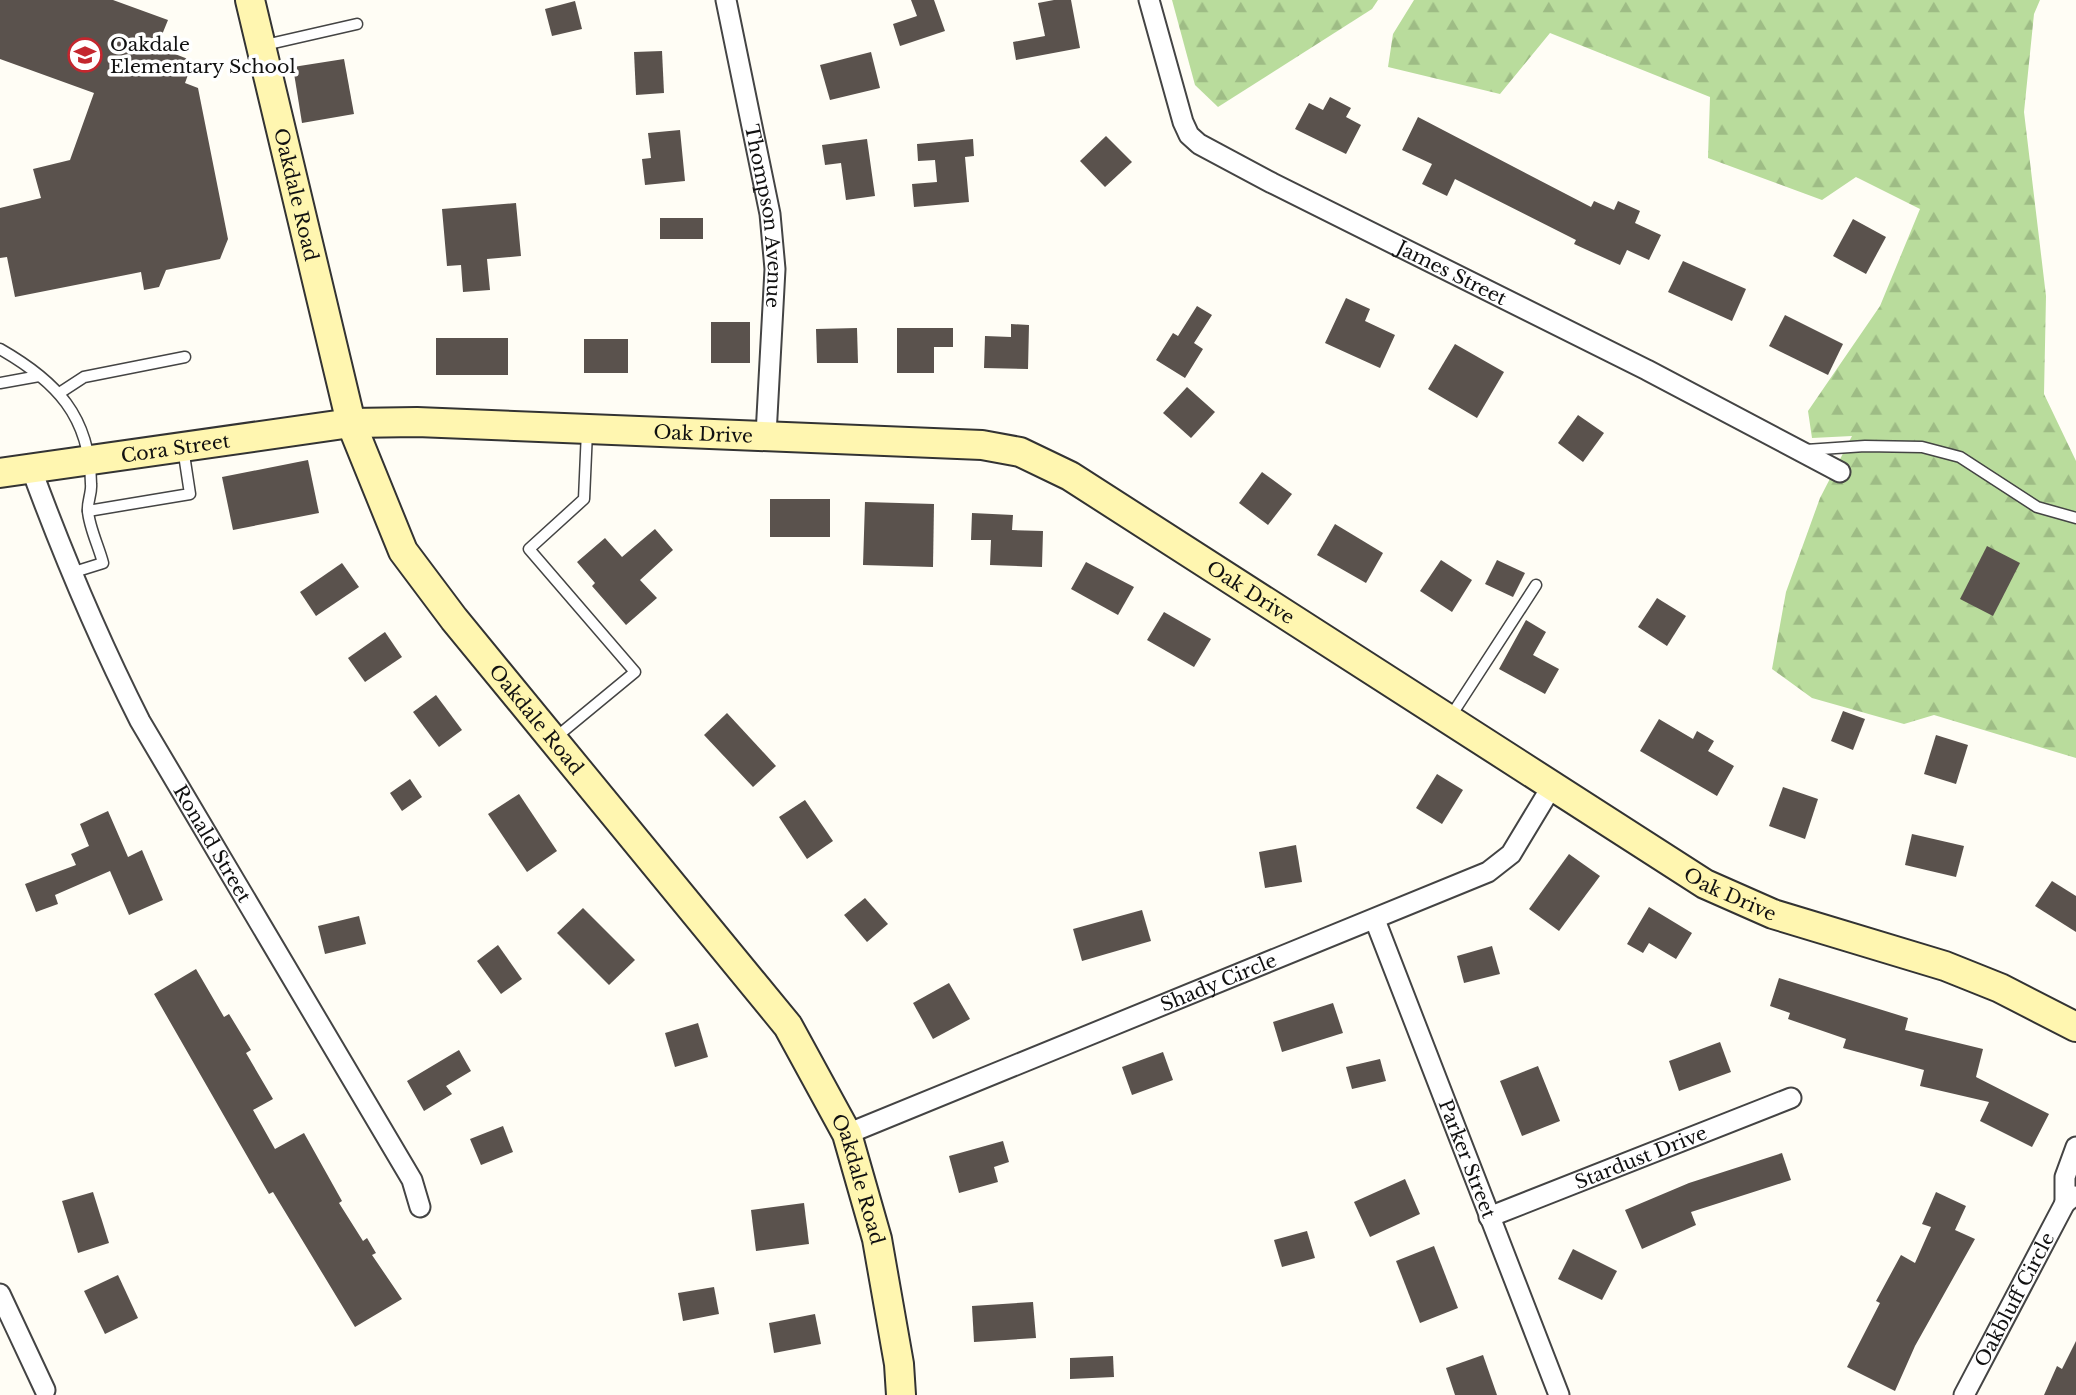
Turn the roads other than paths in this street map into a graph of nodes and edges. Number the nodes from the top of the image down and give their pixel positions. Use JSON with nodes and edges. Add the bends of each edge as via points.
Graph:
{"nodes":[{"id":1,"x":250,"y":0,"type":"edge"},
{"id":2,"x":726,"y":0,"type":"edge"},
{"id":3,"x":1150,"y":0,"type":"edge"},
{"id":4,"x":357,"y":24,"type":"dead end"},
{"id":5,"x":261,"y":46,"type":"junction"},
{"id":6,"x":0,"y":349,"type":"edge"},
{"id":7,"x":185,"y":357,"type":"dead end"},
{"id":8,"x":39,"y":376,"type":"junction"},
{"id":9,"x":0,"y":383,"type":"edge"},
{"id":10,"x":61,"y":392,"type":"junction"},
{"id":11,"x":351,"y":423,"type":"junction"},
{"id":12,"x":587,"y":429,"type":"junction"},
{"id":13,"x":766,"y":436,"type":"junction"},
{"id":14,"x":182,"y":446,"type":"junction"},
{"id":15,"x":1798,"y":450,"type":"junction"},
{"id":16,"x":89,"y":459,"type":"junction"},
{"id":17,"x":31,"y":468,"type":"junction"},
{"id":18,"x":1840,"y":472,"type":"dead end"},
{"id":19,"x":0,"y":474,"type":"edge"},
{"id":20,"x":88,"y":511,"type":"junction"},
{"id":21,"x":2076,"y":518,"type":"edge"},
{"id":22,"x":71,"y":573,"type":"junction"},
{"id":23,"x":1536,"y":585,"type":"dead end"},
{"id":24,"x":1449,"y":719,"type":"junction"},
{"id":25,"x":555,"y":739,"type":"junction"},
{"id":26,"x":1552,"y":786,"type":"junction"},
{"id":27,"x":1375,"y":920,"type":"junction"},
{"id":28,"x":2076,"y":1027,"type":"edge"},
{"id":29,"x":1791,"y":1098,"type":"dead end"},
{"id":30,"x":847,"y":1134,"type":"junction"},
{"id":31,"x":2076,"y":1147,"type":"edge"},
{"id":32,"x":2071,"y":1199,"type":"edge"},
{"id":33,"x":420,"y":1207,"type":"dead end"},
{"id":34,"x":1489,"y":1217,"type":"junction"},
{"id":35,"x":0,"y":1294,"type":"edge"},
{"id":36,"x":45,"y":1390,"type":"dead end"},
{"id":37,"x":901,"y":1395,"type":"edge"},
{"id":38,"x":1559,"y":1395,"type":"edge"},
{"id":39,"x":1964,"y":1395,"type":"edge"}],
"edges":[{"from":1,"to":5,"type":"street","name":"Oakdale Road"},
{"from":2,"to":13,"type":"street","name":"Thompson Avenue","via":[[770,214],[775,270]]},
{"from":3,"to":15,"type":"street","name":"James Street","via":[[1182,122],[1199,144]]},
{"from":4,"to":5,"type":"lane"},
{"from":5,"to":11,"type":"street","name":"Oakdale Road"},
{"from":6,"to":8,"type":"lane"},
{"from":7,"to":10,"type":"lane","via":[[84,377]]},
{"from":8,"to":9,"type":"lane"},
{"from":8,"to":10,"type":"lane"},
{"from":10,"to":16,"type":"lane","via":[[77,417]]},
{"from":11,"to":12,"type":"street","name":"Oak Drive"},
{"from":11,"to":14,"type":"street","name":"Cora Street"},
{"from":11,"to":25,"type":"street","name":"Oakdale Road","via":[[403,551]]},
{"from":12,"to":13,"type":"street","name":"Oak Drive"},
{"from":12,"to":25,"type":"lane","via":[[584,499],[529,549],[635,673]]},
{"from":13,"to":24,"type":"street","name":"Oak Drive","via":[[982,445],[1045,462]]},
{"from":14,"to":16,"type":"street","name":"Cora Street"},
{"from":14,"to":20,"type":"lane","via":[[190,494]]},
{"from":15,"to":18,"type":"street","name":"James Street"},
{"from":15,"to":21,"type":"lane","via":[[1922,447],[1960,457],[2037,507]]},
{"from":16,"to":17,"type":"street","name":"Cora Street"},
{"from":16,"to":20,"type":"lane","via":[[92,487]]},
{"from":17,"to":19,"type":"street","name":"Cora Street"},
{"from":17,"to":22,"type":"street","name":"Ronald Street"},
{"from":20,"to":22,"type":"lane","via":[[103,563]]},
{"from":22,"to":33,"type":"street","name":"Ronald Street","via":[[102,646],[160,757],[412,1180]]},
{"from":23,"to":24,"type":"lane"},
{"from":24,"to":26,"type":"street","name":"Oak Drive"},
{"from":25,"to":30,"type":"street","name":"Oakdale Road","via":[[788,1026]]},
{"from":26,"to":27,"type":"street","name":"Shady Circle","via":[[1504,861],[1488,873]]},
{"from":26,"to":28,"type":"street","name":"Oak Drive","via":[[1705,884],[1740,901],[1945,966]]},
{"from":27,"to":30,"type":"street","name":"Shady Circle"},
{"from":27,"to":34,"type":"street","name":"Parker Street"},
{"from":29,"to":34,"type":"street","name":"Stardust Drive"},
{"from":30,"to":37,"type":"street","name":"Oakdale Road","via":[[877,1238],[900,1364]]},
{"from":31,"to":32,"type":"street","name":"Oakbluff Circle","via":[[2065,1177]]},
{"from":32,"to":39,"type":"street","name":"Oakbluff Circle"},
{"from":34,"to":38,"type":"street","name":"Parker Street"},
{"from":35,"to":36,"type":"street"}]}
